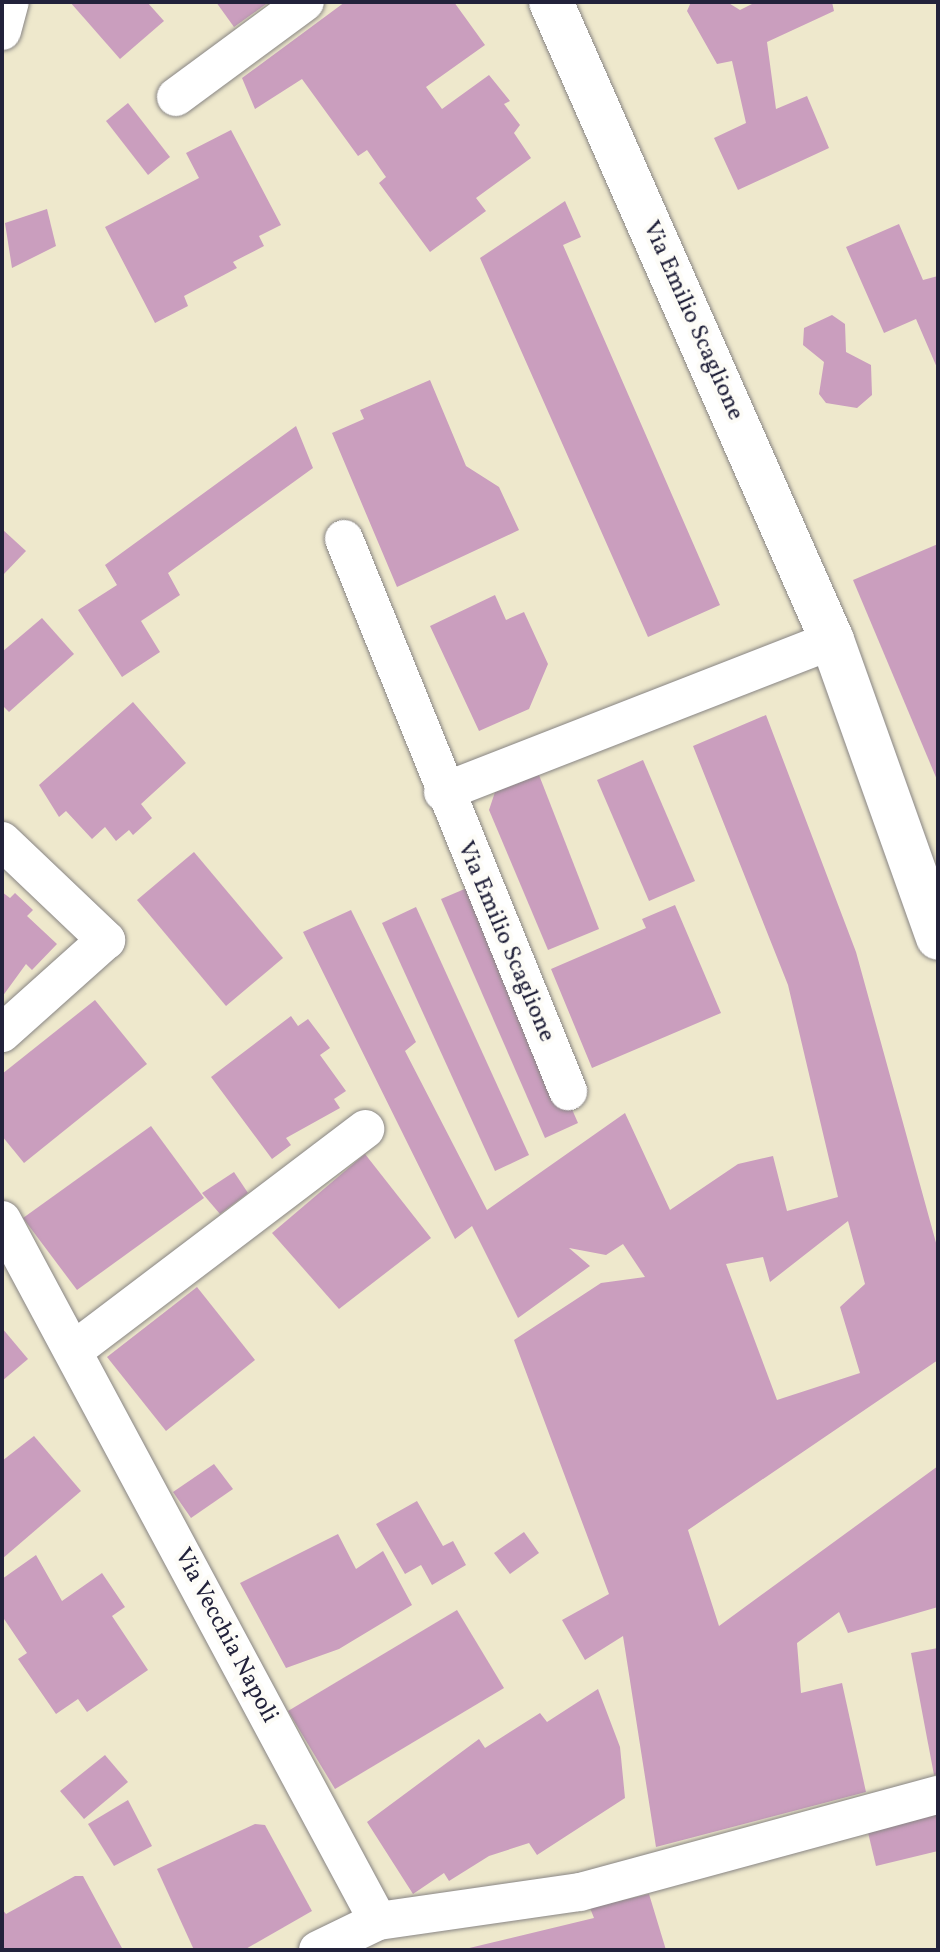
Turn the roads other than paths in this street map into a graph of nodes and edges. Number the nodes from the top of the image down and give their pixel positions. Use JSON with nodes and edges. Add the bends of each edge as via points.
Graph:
{"nodes":[{"id":1,"x":10,"y":2,"type":"edge"},
{"id":2,"x":305,"y":2,"type":"edge"},
{"id":3,"x":551,"y":2,"type":"edge"},
{"id":4,"x":2,"y":31,"type":"edge"},
{"id":5,"x":176,"y":97,"type":"dead end"},
{"id":6,"x":344,"y":539,"type":"dead end"},
{"id":7,"x":832,"y":640,"type":"junction"},
{"id":8,"x":443,"y":792,"type":"junction"},
{"id":9,"x":2,"y":841,"type":"edge"},
{"id":10,"x":938,"y":938,"type":"edge"},
{"id":11,"x":2,"y":1033,"type":"edge"},
{"id":12,"x":568,"y":1091,"type":"dead end"},
{"id":13,"x":365,"y":1129,"type":"dead end"},
{"id":14,"x":2,"y":1220,"type":"edge"},
{"id":15,"x":73,"y":1351,"type":"junction"},
{"id":16,"x":938,"y":1795,"type":"edge"},
{"id":17,"x":378,"y":1921,"type":"junction"},
{"id":18,"x":318,"y":1950,"type":"edge"}],
"edges":[{"from":1,"to":4,"type":"street"},
{"from":2,"to":5,"type":"street"},
{"from":3,"to":7,"type":"main road","name":"Via Emilio Scaglione"},
{"from":6,"to":8,"type":"street","name":"Via Emilio Scaglione"},
{"from":7,"to":8,"type":"street"},
{"from":7,"to":10,"type":"main road","name":"Via Emilio Scaglione"},
{"from":8,"to":12,"type":"street","name":"Via Emilio Scaglione"},
{"from":9,"to":11,"type":"street","via":[[106,940]]},
{"from":13,"to":15,"type":"street"},
{"from":14,"to":15,"type":"street","name":"Via Vecchia Napoli"},
{"from":15,"to":17,"type":"street","name":"Via Vecchia Napoli"},
{"from":16,"to":17,"type":"street","via":[[580,1892]]},
{"from":17,"to":18,"type":"street"}]}
